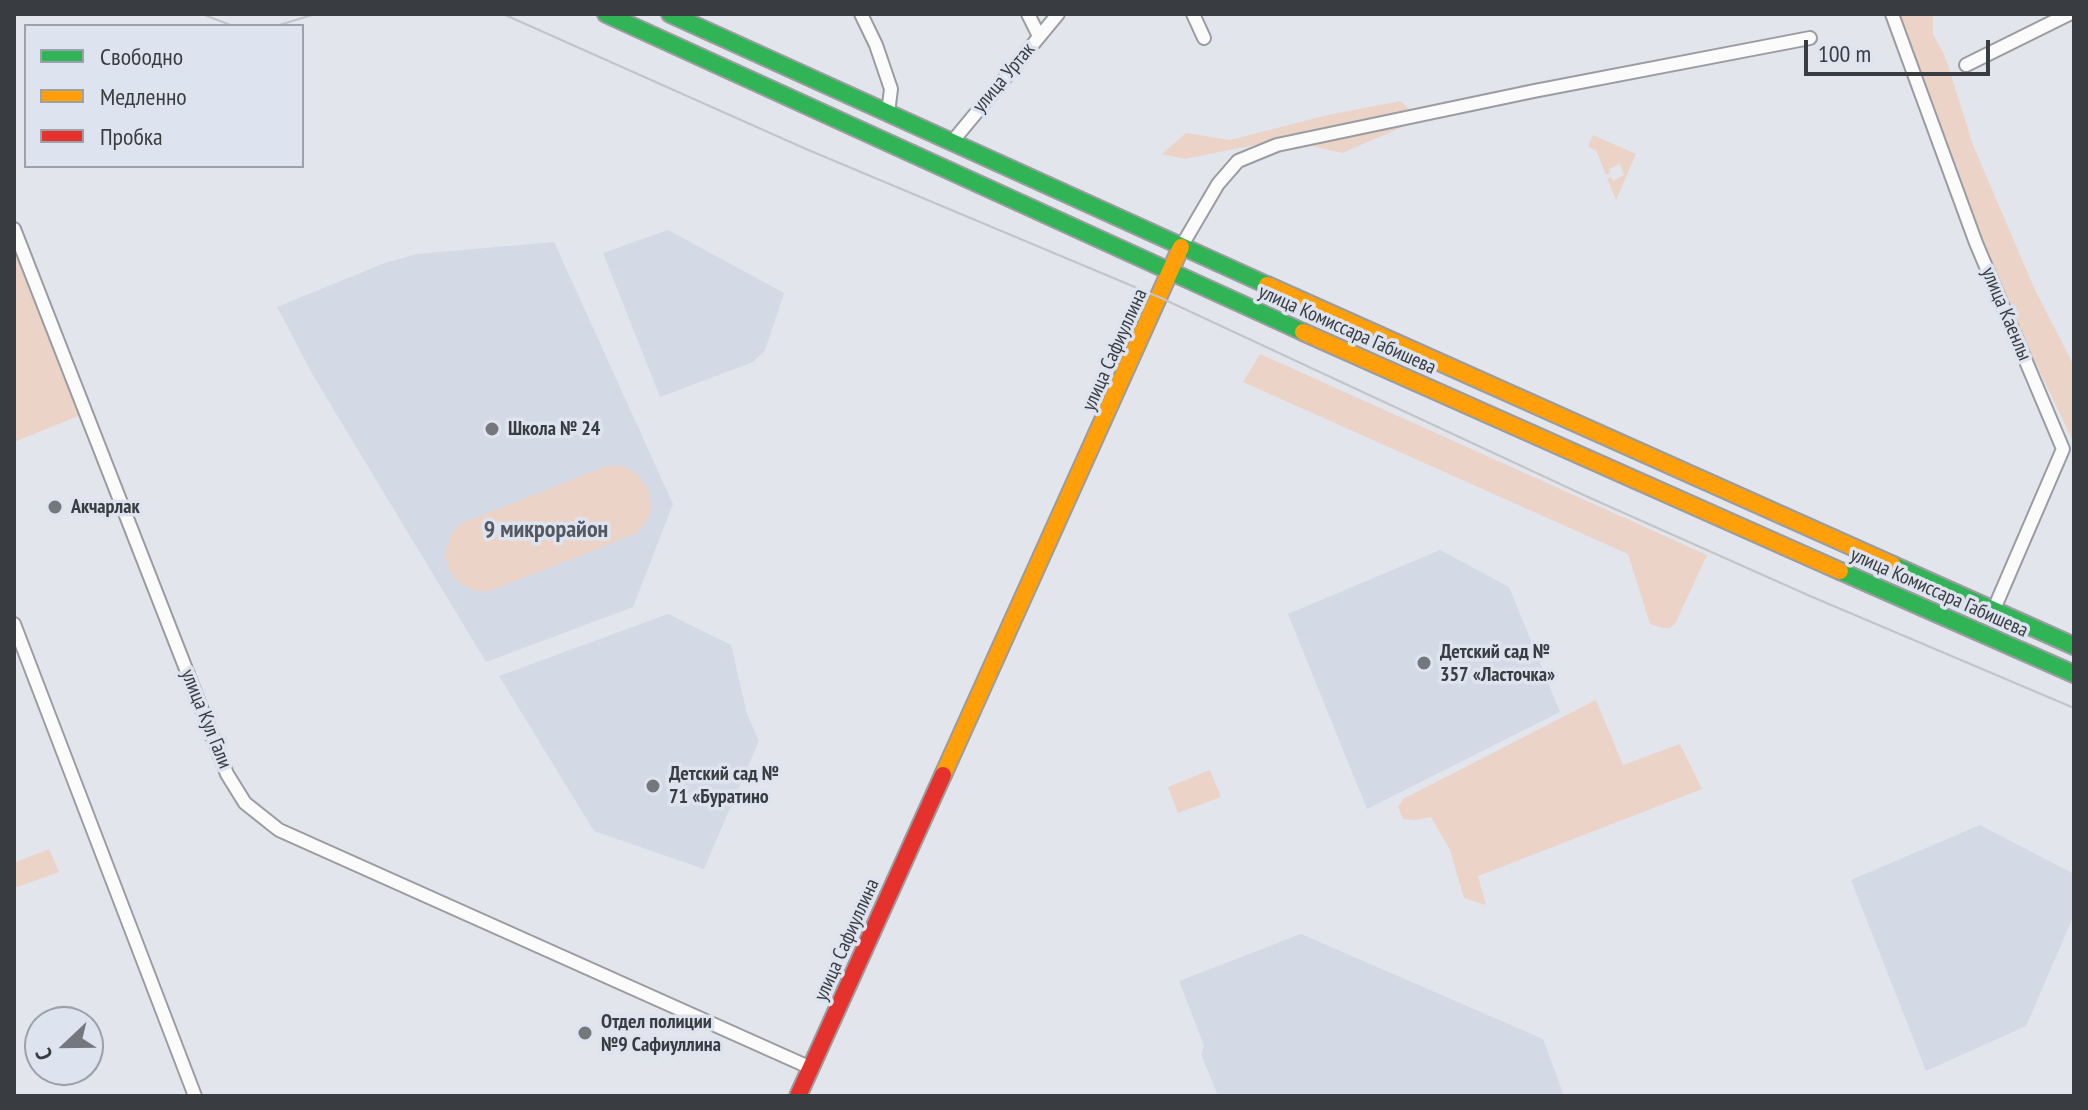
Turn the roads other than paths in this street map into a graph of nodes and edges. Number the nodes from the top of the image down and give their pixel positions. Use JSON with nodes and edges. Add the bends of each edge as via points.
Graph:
{"nodes":[{"id":1,"x":606,"y":14,"type":"edge"},
{"id":2,"x":670,"y":14,"type":"edge"},
{"id":3,"x":861,"y":14,"type":"edge"},
{"id":4,"x":1028,"y":14,"type":"edge"},
{"id":5,"x":1058,"y":14,"type":"edge"},
{"id":6,"x":1193,"y":14,"type":"edge"},
{"id":7,"x":1892,"y":14,"type":"edge"},
{"id":8,"x":2069,"y":14,"type":"edge"},
{"id":9,"x":690,"y":18,"type":"edge"},
{"id":10,"x":1039,"y":36,"type":"junction"},
{"id":11,"x":1204,"y":38,"type":"dead end"},
{"id":12,"x":1810,"y":38,"type":"dead end"},
{"id":13,"x":1966,"y":65,"type":"dead end"},
{"id":14,"x":888,"y":113,"type":"junction"},
{"id":15,"x":952,"y":142,"type":"junction"},
{"id":16,"x":14,"y":229,"type":"edge"},
{"id":17,"x":1181,"y":247,"type":"junction"},
{"id":18,"x":1172,"y":273,"type":"junction"},
{"id":19,"x":1994,"y":609,"type":"junction"},
{"id":20,"x":14,"y":624,"type":"edge"},
{"id":21,"x":2074,"y":646,"type":"edge"},
{"id":22,"x":2074,"y":674,"type":"edge"},
{"id":23,"x":811,"y":1068,"type":"junction"},
{"id":24,"x":195,"y":1096,"type":"edge"},
{"id":25,"x":798,"y":1096,"type":"edge"}],
"edges":[{"from":1,"to":18,"type":"street","name":"улица Комиссара Габишева"},
{"from":2,"to":9,"type":"street","name":"улица Комиссара Габишева"},
{"from":3,"to":14,"type":"street","via":[[891,89]]},
{"from":4,"to":10,"type":"street"},
{"from":5,"to":10,"type":"street","name":"улица Уртак"},
{"from":6,"to":11,"type":"street"},
{"from":7,"to":19,"type":"street","name":"улица Каенлы","via":[[1976,243],[2063,449]]},
{"from":8,"to":13,"type":"street"},
{"from":9,"to":14,"type":"street","name":"улица Комиссара Габишева"},
{"from":10,"to":15,"type":"street","name":"улица Уртак"},
{"from":12,"to":17,"type":"street","name":"улица Сафиуллина","via":[[1277,145],[1238,161]]},
{"from":14,"to":15,"type":"street","name":"улица Комиссара Габишева"},
{"from":15,"to":17,"type":"street","name":"улица Комиссара Габишева"},
{"from":16,"to":23,"type":"street","name":"улица Кул Гали","via":[[227,774],[245,803],[279,830]]},
{"from":17,"to":18,"type":"street","name":"улица Сафиуллина"},
{"from":17,"to":19,"type":"street","name":"улица Комиссара Габишева"},
{"from":18,"to":22,"type":"street","name":"улица Комиссара Габишева"},
{"from":18,"to":23,"type":"street","name":"улица Сафиуллина"},
{"from":19,"to":21,"type":"street","name":"улица Комиссара Габишева"},
{"from":20,"to":24,"type":"street"},
{"from":23,"to":25,"type":"street","name":"улица Сафиуллина"}]}
